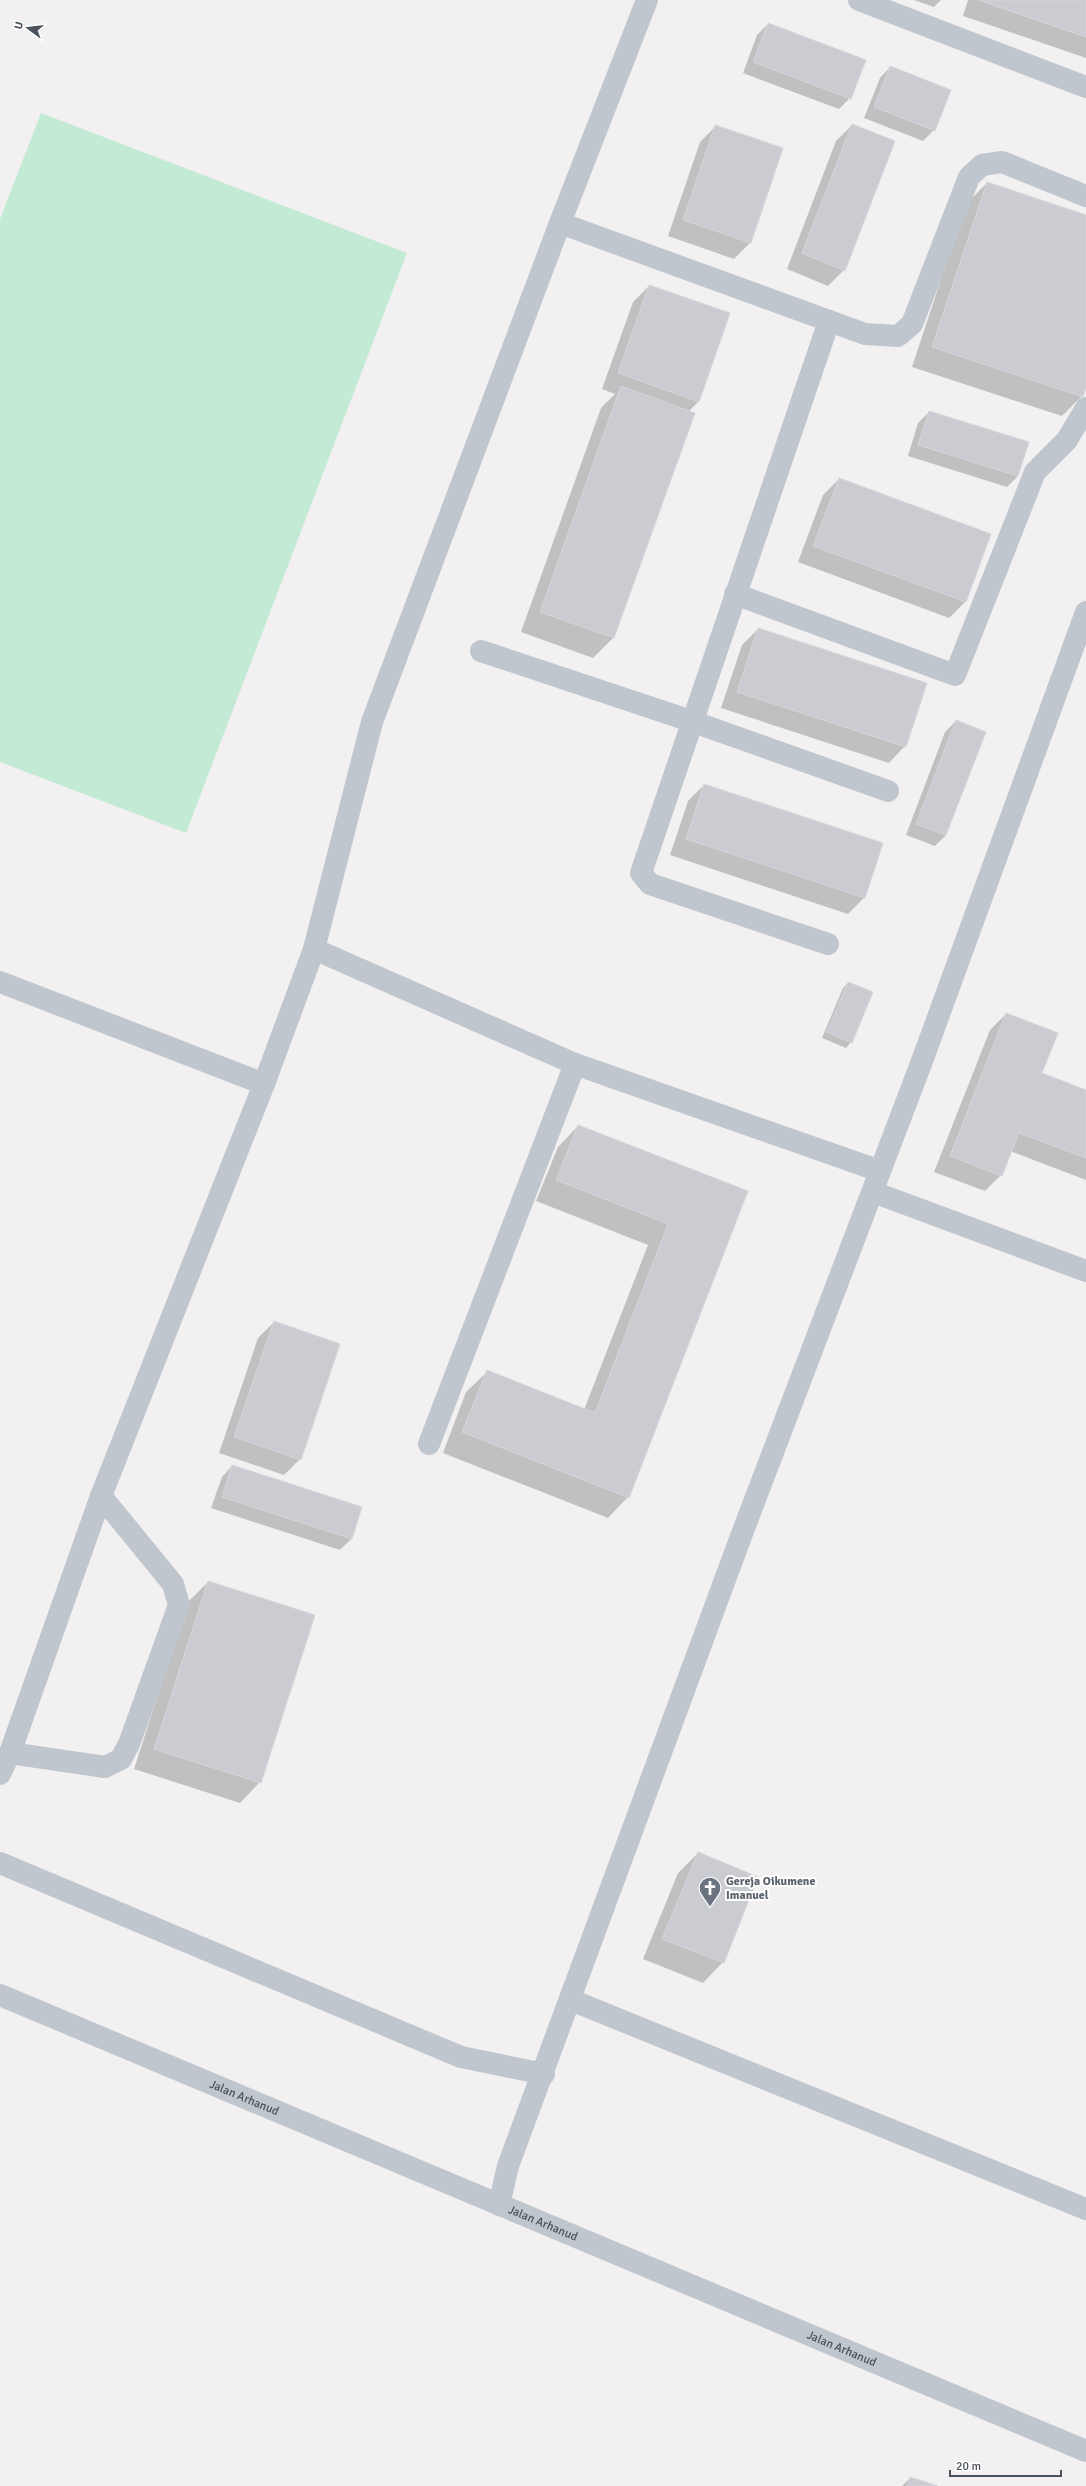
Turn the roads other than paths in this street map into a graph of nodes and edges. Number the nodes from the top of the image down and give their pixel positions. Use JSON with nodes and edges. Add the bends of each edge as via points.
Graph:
{"nodes":[{"id":1,"x":647,"y":0,"type":"edge"},
{"id":2,"x":859,"y":0,"type":"edge"},
{"id":3,"x":1086,"y":87,"type":"edge"},
{"id":4,"x":1086,"y":196,"type":"edge"},
{"id":5,"x":560,"y":223,"type":"junction"},
{"id":6,"x":829,"y":321,"type":"junction"},
{"id":7,"x":1086,"y":408,"type":"edge"},
{"id":8,"x":735,"y":594,"type":"junction"},
{"id":9,"x":1086,"y":612,"type":"edge"},
{"id":10,"x":481,"y":651,"type":"dead end"},
{"id":11,"x":691,"y":721,"type":"junction"},
{"id":12,"x":888,"y":791,"type":"dead end"},
{"id":13,"x":828,"y":944,"type":"dead end"},
{"id":14,"x":314,"y":949,"type":"junction"},
{"id":15,"x":0,"y":982,"type":"edge"},
{"id":16,"x":575,"y":1064,"type":"junction"},
{"id":17,"x":264,"y":1084,"type":"junction"},
{"id":18,"x":880,"y":1171,"type":"junction"},
{"id":19,"x":872,"y":1192,"type":"junction"},
{"id":20,"x":1086,"y":1271,"type":"edge"},
{"id":21,"x":429,"y":1444,"type":"dead end"},
{"id":22,"x":101,"y":1496,"type":"junction"},
{"id":23,"x":10,"y":1753,"type":"junction"},
{"id":24,"x":0,"y":1774,"type":"edge"},
{"id":25,"x":0,"y":1863,"type":"edge"},
{"id":26,"x":0,"y":1995,"type":"edge"},
{"id":27,"x":571,"y":2000,"type":"junction"},
{"id":28,"x":544,"y":2074,"type":"junction"},
{"id":29,"x":499,"y":2205,"type":"junction"},
{"id":30,"x":1086,"y":2209,"type":"edge"},
{"id":31,"x":1086,"y":2451,"type":"edge"}],
"edges":[{"from":1,"to":5,"type":"street"},
{"from":2,"to":3,"type":"street"},
{"from":4,"to":6,"type":"street","via":[[1002,162],[982,164],[969,177],[912,324],[898,336],[866,334]]},
{"from":5,"to":6,"type":"street"},
{"from":5,"to":14,"type":"street","via":[[372,722]]},
{"from":6,"to":8,"type":"street"},
{"from":7,"to":8,"type":"street","via":[[1067,440],[1035,472],[955,675]]},
{"from":8,"to":11,"type":"street"},
{"from":9,"to":18,"type":"street"},
{"from":10,"to":11,"type":"street"},
{"from":11,"to":12,"type":"street"},
{"from":11,"to":13,"type":"street","via":[[641,873],[650,884]]},
{"from":14,"to":16,"type":"street"},
{"from":14,"to":17,"type":"street"},
{"from":15,"to":17,"type":"street"},
{"from":16,"to":18,"type":"street"},
{"from":16,"to":21,"type":"street"},
{"from":17,"to":22,"type":"street"},
{"from":18,"to":19,"type":"street"},
{"from":19,"to":20,"type":"street"},
{"from":19,"to":27,"type":"street","via":[[743,1531]]},
{"from":22,"to":23,"type":"street"},
{"from":22,"to":23,"type":"street","via":[[173,1584],[179,1605],[129,1744],[121,1759],[105,1767]]},
{"from":23,"to":24,"type":"street"},
{"from":25,"to":28,"type":"street","via":[[460,2057]]},
{"from":26,"to":29,"type":"street","name":"Jalan Arhanud"},
{"from":27,"to":28,"type":"street"},
{"from":27,"to":30,"type":"street"},
{"from":28,"to":29,"type":"street","via":[[508,2166]]},
{"from":29,"to":31,"type":"street","name":"Jalan Arhanud"}]}
